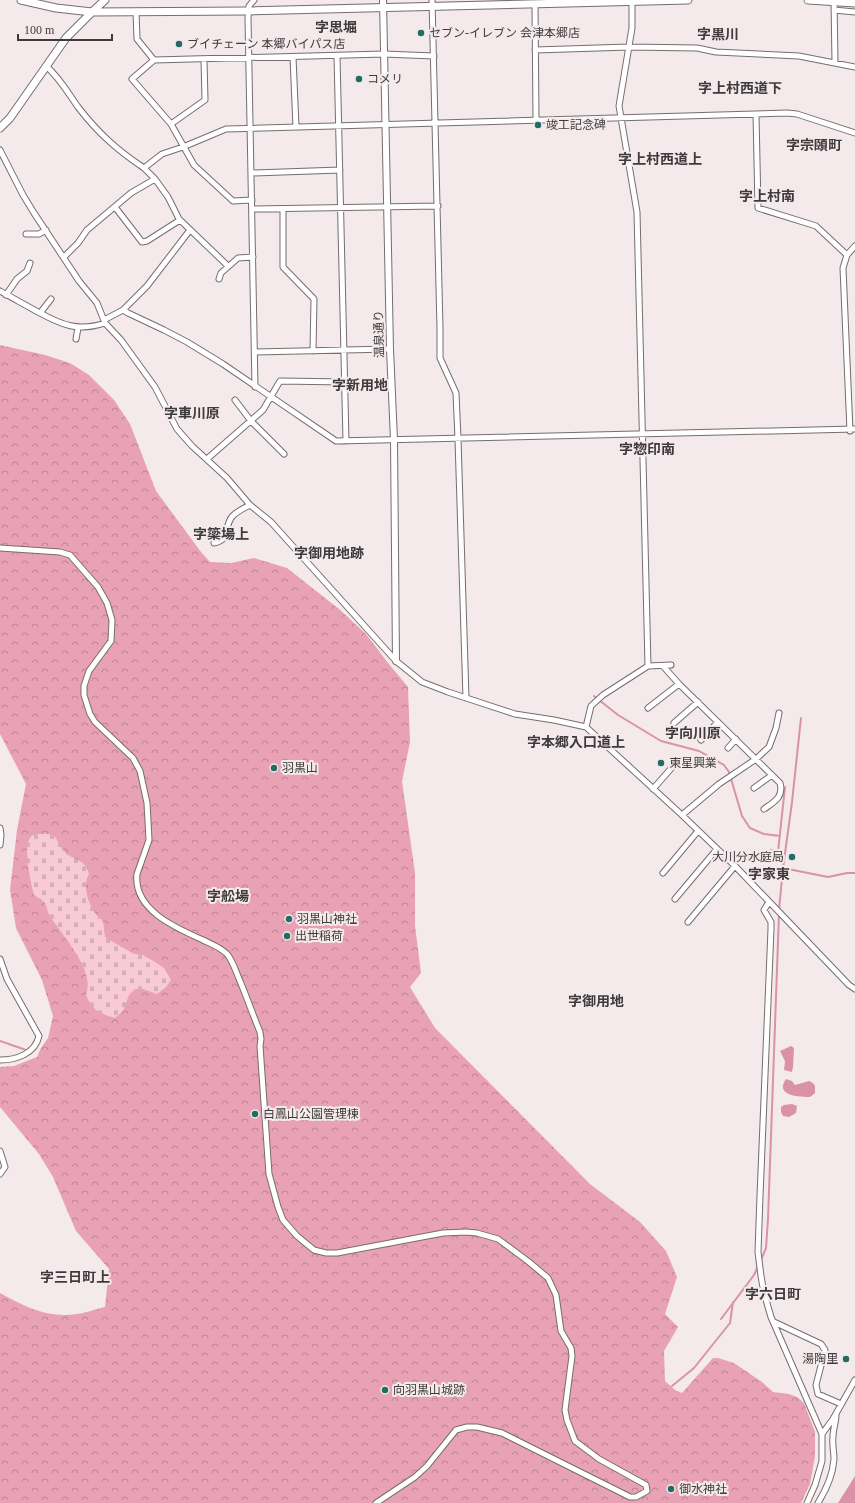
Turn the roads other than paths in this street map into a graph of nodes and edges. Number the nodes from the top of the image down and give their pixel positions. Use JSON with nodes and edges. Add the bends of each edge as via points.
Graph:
{"nodes":[{"id":1,"x":21,"y":0,"type":"edge"},
{"id":2,"x":105,"y":0,"type":"edge"},
{"id":3,"x":254,"y":0,"type":"edge"},
{"id":4,"x":688,"y":0,"type":"edge"},
{"id":5,"x":808,"y":0,"type":"edge"},
{"id":6,"x":632,"y":1,"type":"edge"},
{"id":7,"x":834,"y":1,"type":"edge"},
{"id":8,"x":507,"y":2,"type":"edge"},
{"id":9,"x":855,"y":2,"type":"edge"},
{"id":10,"x":432,"y":3,"type":"edge"},
{"id":11,"x":383,"y":4,"type":"edge"},
{"id":12,"x":534,"y":4,"type":"junction"},
{"id":13,"x":834,"y":10,"type":"junction"},
{"id":14,"x":248,"y":11,"type":"junction"},
{"id":15,"x":92,"y":12,"type":"junction"},
{"id":16,"x":136,"y":12,"type":"junction"},
{"id":17,"x":855,"y":12,"type":"edge"},
{"id":18,"x":629,"y":47,"type":"junction"},
{"id":19,"x":535,"y":50,"type":"junction"},
{"id":20,"x":384,"y":54,"type":"junction"},
{"id":21,"x":337,"y":56,"type":"junction"},
{"id":22,"x":434,"y":56,"type":"junction"},
{"id":23,"x":293,"y":57,"type":"junction"},
{"id":24,"x":248,"y":58,"type":"junction"},
{"id":25,"x":204,"y":59,"type":"junction"},
{"id":26,"x":154,"y":60,"type":"junction"},
{"id":27,"x":835,"y":63,"type":"junction"},
{"id":28,"x":46,"y":66,"type":"junction"},
{"id":29,"x":855,"y":67,"type":"edge"},
{"id":30,"x":756,"y":114,"type":"junction"},
{"id":31,"x":620,"y":117,"type":"junction"},
{"id":32,"x":536,"y":120,"type":"junction"},
{"id":33,"x":436,"y":123,"type":"junction"},
{"id":34,"x":171,"y":124,"type":"junction"},
{"id":35,"x":385,"y":125,"type":"junction"},
{"id":36,"x":339,"y":126,"type":"junction"},
{"id":37,"x":296,"y":127,"type":"junction"},
{"id":38,"x":0,"y":128,"type":"edge"},
{"id":39,"x":250,"y":128,"type":"junction"},
{"id":40,"x":855,"y":134,"type":"edge"},
{"id":41,"x":183,"y":147,"type":"junction"},
{"id":42,"x":0,"y":150,"type":"edge"},
{"id":43,"x":144,"y":168,"type":"junction"},
{"id":44,"x":340,"y":170,"type":"junction"},
{"id":45,"x":251,"y":173,"type":"junction"},
{"id":46,"x":155,"y":179,"type":"junction"},
{"id":47,"x":252,"y":200,"type":"junction"},
{"id":48,"x":438,"y":206,"type":"junction"},
{"id":49,"x":115,"y":207,"type":"junction"},
{"id":50,"x":387,"y":207,"type":"junction"},
{"id":51,"x":341,"y":208,"type":"junction"},
{"id":52,"x":283,"y":209,"type":"junction"},
{"id":53,"x":252,"y":210,"type":"junction"},
{"id":54,"x":180,"y":220,"type":"junction"},
{"id":55,"x":46,"y":230,"type":"junction"},
{"id":56,"x":190,"y":230,"type":"junction"},
{"id":57,"x":26,"y":234,"type":"dead end"},
{"id":58,"x":855,"y":246,"type":"edge"},
{"id":59,"x":847,"y":255,"type":"junction"},
{"id":60,"x":64,"y":257,"type":"junction"},
{"id":61,"x":253,"y":257,"type":"junction"},
{"id":62,"x":30,"y":263,"type":"dead end"},
{"id":63,"x":228,"y":266,"type":"junction"},
{"id":64,"x":219,"y":279,"type":"dead end"},
{"id":65,"x":0,"y":291,"type":"edge"},
{"id":66,"x":6,"y":295,"type":"junction"},
{"id":67,"x":51,"y":299,"type":"dead end"},
{"id":68,"x":123,"y":310,"type":"junction"},
{"id":69,"x":40,"y":313,"type":"junction"},
{"id":70,"x":105,"y":322,"type":"junction"},
{"id":71,"x":78,"y":328,"type":"junction"},
{"id":72,"x":76,"y":339,"type":"dead end"},
{"id":73,"x":390,"y":349,"type":"junction"},
{"id":74,"x":345,"y":350,"type":"junction"},
{"id":75,"x":313,"y":351,"type":"junction"},
{"id":76,"x":255,"y":352,"type":"junction"},
{"id":77,"x":345,"y":382,"type":"junction"},
{"id":78,"x":255,"y":387,"type":"junction"},
{"id":79,"x":270,"y":397,"type":"junction"},
{"id":80,"x":235,"y":400,"type":"dead end"},
{"id":81,"x":251,"y":421,"type":"junction"},
{"id":82,"x":852,"y":430,"type":"edge"},
{"id":83,"x":643,"y":434,"type":"junction"},
{"id":84,"x":458,"y":439,"type":"junction"},
{"id":85,"x":394,"y":440,"type":"junction"},
{"id":86,"x":346,"y":441,"type":"junction"},
{"id":87,"x":284,"y":454,"type":"dead end"},
{"id":88,"x":207,"y":459,"type":"junction"},
{"id":89,"x":250,"y":504,"type":"junction"},
{"id":90,"x":214,"y":543,"type":"dead end"},
{"id":91,"x":0,"y":548,"type":"edge"},
{"id":92,"x":396,"y":661,"type":"junction"},
{"id":93,"x":671,"y":665,"type":"dead end"},
{"id":94,"x":648,"y":666,"type":"junction"},
{"id":95,"x":663,"y":666,"type":"junction"},
{"id":96,"x":679,"y":684,"type":"junction"},
{"id":97,"x":466,"y":698,"type":"junction"},
{"id":98,"x":698,"y":702,"type":"junction"},
{"id":99,"x":648,"y":708,"type":"dead end"},
{"id":100,"x":779,"y":713,"type":"dead end"},
{"id":101,"x":718,"y":722,"type":"junction"},
{"id":102,"x":674,"y":723,"type":"dead end"},
{"id":103,"x":586,"y":728,"type":"junction"},
{"id":104,"x":736,"y":739,"type":"junction"},
{"id":105,"x":701,"y":740,"type":"dead end"},
{"id":106,"x":728,"y":748,"type":"dead end"},
{"id":107,"x":756,"y":759,"type":"junction"},
{"id":108,"x":675,"y":764,"type":"dead end"},
{"id":109,"x":772,"y":775,"type":"junction"},
{"id":110,"x":653,"y":788,"type":"junction"},
{"id":111,"x":754,"y":788,"type":"dead end"},
{"id":112,"x":764,"y":809,"type":"dead end"},
{"id":113,"x":682,"y":815,"type":"junction"},
{"id":114,"x":0,"y":828,"type":"edge"},
{"id":115,"x":698,"y":831,"type":"junction"},
{"id":116,"x":0,"y":845,"type":"edge"},
{"id":117,"x":717,"y":849,"type":"junction"},
{"id":118,"x":735,"y":866,"type":"junction"},
{"id":119,"x":662,"y":873,"type":"dead end"},
{"id":120,"x":676,"y":899,"type":"dead end"},
{"id":121,"x":771,"y":904,"type":"junction"},
{"id":122,"x":688,"y":922,"type":"dead end"},
{"id":123,"x":0,"y":959,"type":"edge"},
{"id":124,"x":855,"y":989,"type":"edge"},
{"id":125,"x":0,"y":1060,"type":"edge"},
{"id":126,"x":0,"y":1151,"type":"edge"},
{"id":127,"x":0,"y":1174,"type":"edge"},
{"id":128,"x":774,"y":1322,"type":"junction"},
{"id":129,"x":855,"y":1380,"type":"edge"},
{"id":130,"x":841,"y":1404,"type":"junction"},
{"id":131,"x":836,"y":1414,"type":"junction"},
{"id":132,"x":822,"y":1434,"type":"junction"},
{"id":133,"x":376,"y":1503,"type":"edge"},
{"id":134,"x":807,"y":1503,"type":"edge"},
{"id":135,"x":818,"y":1503,"type":"edge"}],
"edges":[{"from":1,"to":15,"type":"main road","via":[[56,8]]},
{"from":2,"to":15,"type":"main road"},
{"from":3,"to":14,"type":"street"},
{"from":4,"to":6,"type":"main road"},
{"from":5,"to":7,"type":"main road"},
{"from":6,"to":12,"type":"main road"},
{"from":6,"to":18,"type":"street"},
{"from":7,"to":9,"type":"main road"},
{"from":7,"to":13,"type":"street"},
{"from":8,"to":10,"type":"main road"},
{"from":8,"to":12,"type":"main road"},
{"from":10,"to":11,"type":"main road"},
{"from":10,"to":22,"type":"street"},
{"from":11,"to":14,"type":"main road"},
{"from":11,"to":20,"type":"street","name":"温泉通り"},
{"from":12,"to":19,"type":"street"},
{"from":13,"to":17,"type":"street"},
{"from":13,"to":27,"type":"street"},
{"from":14,"to":16,"type":"main road"},
{"from":14,"to":24,"type":"street"},
{"from":15,"to":16,"type":"main road"},
{"from":15,"to":28,"type":"main road","via":[[66,38]]},
{"from":16,"to":26,"type":"street","via":[[137,39]]},
{"from":18,"to":19,"type":"street"},
{"from":18,"to":27,"type":"street","via":[[704,49],[716,52],[794,56]]},
{"from":18,"to":31,"type":"street","via":[[619,98]]},
{"from":19,"to":32,"type":"street"},
{"from":20,"to":21,"type":"street"},
{"from":20,"to":22,"type":"street"},
{"from":20,"to":35,"type":"street","name":"温泉通り"},
{"from":21,"to":23,"type":"street"},
{"from":21,"to":36,"type":"street"},
{"from":22,"to":33,"type":"street"},
{"from":23,"to":24,"type":"street"},
{"from":23,"to":37,"type":"street"},
{"from":24,"to":25,"type":"street"},
{"from":24,"to":39,"type":"street"},
{"from":25,"to":26,"type":"street"},
{"from":25,"to":34,"type":"street","via":[[205,100]]},
{"from":26,"to":34,"type":"street","via":[[132,79]]},
{"from":27,"to":29,"type":"street"},
{"from":28,"to":38,"type":"main road","via":[[10,118]]},
{"from":28,"to":43,"type":"street","via":[[56,74],[106,140]]},
{"from":30,"to":31,"type":"street"},
{"from":30,"to":40,"type":"street","via":[[797,114]]},
{"from":30,"to":59,"type":"street","via":[[758,208],[816,226]]},
{"from":31,"to":32,"type":"street"},
{"from":31,"to":83,"type":"street","via":[[637,212]]},
{"from":32,"to":33,"type":"street"},
{"from":33,"to":35,"type":"street"},
{"from":33,"to":48,"type":"street"},
{"from":34,"to":41,"type":"street"},
{"from":35,"to":36,"type":"street"},
{"from":35,"to":50,"type":"street","name":"温泉通り"},
{"from":36,"to":37,"type":"street"},
{"from":36,"to":44,"type":"street"},
{"from":37,"to":39,"type":"street"},
{"from":39,"to":41,"type":"street","via":[[226,129]]},
{"from":39,"to":45,"type":"street"},
{"from":41,"to":43,"type":"street","via":[[162,154]]},
{"from":41,"to":47,"type":"street","via":[[194,165],[233,201]]},
{"from":42,"to":55,"type":"street","via":[[23,195]]},
{"from":43,"to":46,"type":"street"},
{"from":44,"to":45,"type":"street"},
{"from":44,"to":51,"type":"street"},
{"from":45,"to":47,"type":"street"},
{"from":46,"to":49,"type":"street","via":[[131,193]]},
{"from":46,"to":54,"type":"street"},
{"from":47,"to":53,"type":"street"},
{"from":48,"to":50,"type":"street"},
{"from":48,"to":84,"type":"street","via":[[440,358],[456,392]]},
{"from":49,"to":54,"type":"street","via":[[142,242]]},
{"from":49,"to":60,"type":"street","via":[[87,230]]},
{"from":50,"to":51,"type":"street"},
{"from":50,"to":73,"type":"street","name":"温泉通り"},
{"from":51,"to":52,"type":"street"},
{"from":51,"to":74,"type":"street"},
{"from":52,"to":53,"type":"street"},
{"from":52,"to":75,"type":"street","via":[[283,267],[314,299]]},
{"from":53,"to":61,"type":"street"},
{"from":54,"to":56,"type":"street"},
{"from":55,"to":57,"type":"street","via":[[39,234]]},
{"from":55,"to":60,"type":"street"},
{"from":56,"to":63,"type":"street"},
{"from":56,"to":68,"type":"street","via":[[147,286]]},
{"from":58,"to":59,"type":"street"},
{"from":59,"to":82,"type":"street","via":[[843,268]]},
{"from":60,"to":70,"type":"street","via":[[97,303]]},
{"from":61,"to":63,"type":"street","via":[[240,257]]},
{"from":61,"to":76,"type":"street"},
{"from":62,"to":66,"type":"street","via":[[28,271],[16,279]]},
{"from":63,"to":64,"type":"street"},
{"from":65,"to":66,"type":"street"},
{"from":66,"to":69,"type":"street"},
{"from":67,"to":69,"type":"street"},
{"from":68,"to":70,"type":"street"},
{"from":68,"to":78,"type":"street","via":[[187,342]]},
{"from":69,"to":71,"type":"street"},
{"from":70,"to":71,"type":"street","via":[[93,327]]},
{"from":70,"to":88,"type":"street","via":[[155,387],[177,430]]},
{"from":71,"to":72,"type":"street"},
{"from":73,"to":74,"type":"street"},
{"from":73,"to":85,"type":"street","name":"温泉通り"},
{"from":74,"to":75,"type":"street"},
{"from":74,"to":77,"type":"street"},
{"from":75,"to":76,"type":"street"},
{"from":76,"to":78,"type":"street"},
{"from":77,"to":79,"type":"street","via":[[280,381]]},
{"from":77,"to":86,"type":"street"},
{"from":78,"to":79,"type":"street"},
{"from":79,"to":81,"type":"street","via":[[263,410]]},
{"from":79,"to":86,"type":"street","via":[[336,441]]},
{"from":80,"to":81,"type":"street"},
{"from":81,"to":87,"type":"street"},
{"from":81,"to":88,"type":"street"},
{"from":82,"to":83,"type":"street"},
{"from":83,"to":84,"type":"street"},
{"from":83,"to":94,"type":"street"},
{"from":84,"to":85,"type":"street"},
{"from":84,"to":97,"type":"street"},
{"from":85,"to":86,"type":"street"},
{"from":85,"to":92,"type":"street","name":"温泉通り"},
{"from":88,"to":89,"type":"street","via":[[228,478]]},
{"from":89,"to":90,"type":"street","via":[[233,515],[225,538]]},
{"from":89,"to":92,"type":"street","via":[[271,522]]},
{"from":91,"to":133,"type":"street","via":[[60,552],[70,556],[98,587],[107,603],[112,620],[112,641],[89,671],[84,695],[95,722],[133,758],[140,772],[150,829],[149,840],[137,874],[138,889],[147,906],[157,914],[223,950],[231,960],[260,1032],[269,1174],[283,1220],[305,1244],[326,1253],[452,1232],[486,1236],[510,1247],[548,1278],[556,1295],[561,1331],[571,1348],[572,1362],[565,1410],[575,1441],[599,1459],[646,1485],[648,1491],[630,1497],[502,1433],[467,1427],[451,1434],[415,1477]]},
{"from":92,"to":97,"type":"street","via":[[422,682]]},
{"from":93,"to":95,"type":"street"},
{"from":94,"to":95,"type":"street"},
{"from":94,"to":103,"type":"street","via":[[603,695],[591,706]]},
{"from":95,"to":96,"type":"street"},
{"from":96,"to":98,"type":"street"},
{"from":96,"to":99,"type":"street"},
{"from":97,"to":103,"type":"street","via":[[515,714]]},
{"from":98,"to":101,"type":"street"},
{"from":98,"to":102,"type":"street"},
{"from":100,"to":107,"type":"street","via":[[769,747]]},
{"from":101,"to":104,"type":"street"},
{"from":101,"to":105,"type":"street"},
{"from":103,"to":110,"type":"street"},
{"from":104,"to":106,"type":"street"},
{"from":104,"to":107,"type":"street"},
{"from":107,"to":109,"type":"street"},
{"from":107,"to":113,"type":"street","via":[[719,784]]},
{"from":108,"to":110,"type":"street"},
{"from":109,"to":111,"type":"street"},
{"from":109,"to":112,"type":"street","via":[[780,783],[781,788],[778,799]]},
{"from":110,"to":113,"type":"street"},
{"from":113,"to":115,"type":"street"},
{"from":114,"to":116,"type":"street"},
{"from":115,"to":117,"type":"street"},
{"from":115,"to":119,"type":"street"},
{"from":117,"to":118,"type":"street"},
{"from":117,"to":120,"type":"street"},
{"from":118,"to":121,"type":"street"},
{"from":118,"to":122,"type":"street"},
{"from":121,"to":124,"type":"street"},
{"from":121,"to":128,"type":"street","via":[[764,910],[772,929],[758,1252],[764,1293]]},
{"from":123,"to":125,"type":"street","via":[[7,979],[39,1036],[38,1042],[27,1053]]},
{"from":126,"to":127,"type":"street","via":[[5,1167]]},
{"from":128,"to":130,"type":"street","via":[[821,1344],[825,1350],[816,1385],[818,1394]]},
{"from":128,"to":132,"type":"street"},
{"from":129,"to":130,"type":"street"},
{"from":130,"to":131,"type":"street"},
{"from":131,"to":132,"type":"street"},
{"from":131,"to":135,"type":"street","via":[[832,1437],[832,1474]]},
{"from":132,"to":134,"type":"street","via":[[822,1461]]}]}
